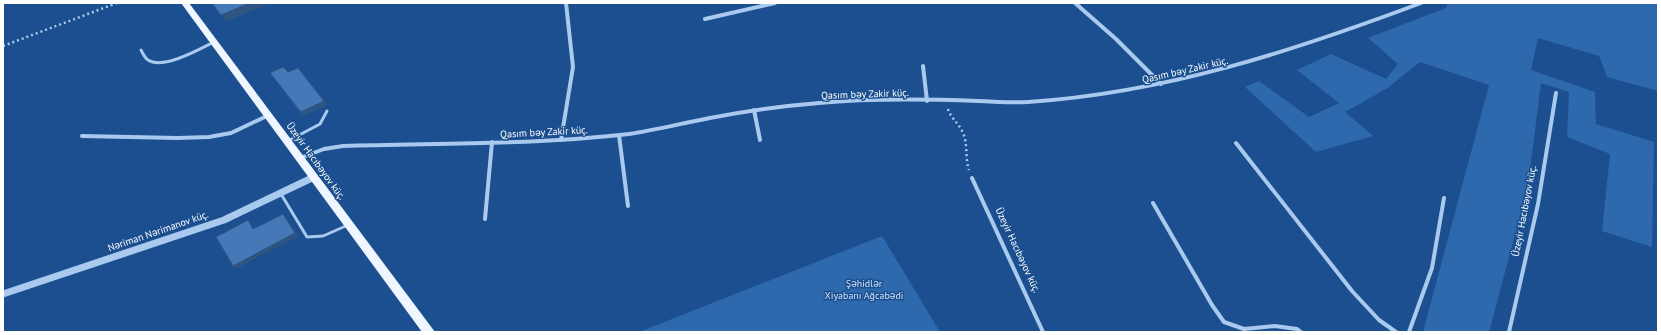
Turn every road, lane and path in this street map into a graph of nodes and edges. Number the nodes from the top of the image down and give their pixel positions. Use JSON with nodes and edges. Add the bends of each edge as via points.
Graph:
{"nodes":[{"id":1,"x":117,"y":3,"type":"edge"},
{"id":2,"x":185,"y":3,"type":"edge"},
{"id":3,"x":566,"y":3,"type":"edge"},
{"id":4,"x":775,"y":3,"type":"edge"},
{"id":5,"x":1075,"y":3,"type":"edge"},
{"id":6,"x":1421,"y":3,"type":"edge"},
{"id":7,"x":705,"y":19,"type":"dead end"},
{"id":8,"x":214,"y":42,"type":"junction"},
{"id":9,"x":3,"y":46,"type":"edge"},
{"id":10,"x":141,"y":50,"type":"dead end"},
{"id":11,"x":923,"y":66,"type":"dead end"},
{"id":12,"x":1161,"y":84,"type":"junction"},
{"id":13,"x":1556,"y":93,"type":"dead end"},
{"id":14,"x":927,"y":100,"type":"junction"},
{"id":15,"x":947,"y":101,"type":"junction"},
{"id":16,"x":754,"y":110,"type":"junction"},
{"id":17,"x":327,"y":111,"type":"dead end"},
{"id":18,"x":269,"y":115,"type":"junction"},
{"id":19,"x":619,"y":135,"type":"junction"},
{"id":20,"x":82,"y":136,"type":"dead end"},
{"id":21,"x":560,"y":140,"type":"junction"},
{"id":22,"x":760,"y":140,"type":"dead end"},
{"id":23,"x":288,"y":141,"type":"junction"},
{"id":24,"x":492,"y":142,"type":"junction"},
{"id":25,"x":1236,"y":143,"type":"dead end"},
{"id":26,"x":300,"y":158,"type":"junction"},
{"id":27,"x":314,"y":177,"type":"junction"},
{"id":28,"x":972,"y":178,"type":"joint"},
{"id":29,"x":281,"y":194,"type":"junction"},
{"id":30,"x":1444,"y":198,"type":"dead end"},
{"id":31,"x":1153,"y":203,"type":"dead end"},
{"id":32,"x":628,"y":206,"type":"dead end"},
{"id":33,"x":485,"y":219,"type":"dead end"},
{"id":34,"x":349,"y":224,"type":"junction"},
{"id":35,"x":3,"y":294,"type":"edge"},
{"id":36,"x":429,"y":332,"type":"edge"},
{"id":37,"x":1043,"y":332,"type":"edge"},
{"id":38,"x":1301,"y":332,"type":"edge"},
{"id":39,"x":1396,"y":332,"type":"edge"},
{"id":40,"x":1409,"y":332,"type":"edge"},
{"id":41,"x":1509,"y":332,"type":"edge"}],
"edges":[{"from":1,"to":9,"type":"path"},
{"from":2,"to":8,"type":"main road","name":"Üzeyir Hacıbəyov küç."},
{"from":3,"to":21,"type":"street","via":[[573,67]]},
{"from":4,"to":7,"type":"street"},
{"from":5,"to":12,"type":"street"},
{"from":6,"to":12,"type":"street","name":"Qasım bəy Zakir küç.","via":[[1252,63]]},
{"from":8,"to":10,"type":"lane","via":[[165,63],[148,61]]},
{"from":8,"to":18,"type":"main road","name":"Üzeyir Hacıbəyov küç."},
{"from":11,"to":14,"type":"street"},
{"from":12,"to":15,"type":"street","name":"Qasım bəy Zakir küç.","via":[[1109,94],[1027,102]]},
{"from":13,"to":41,"type":"street","name":"Üzeyir Hacıbəyov küç.","via":[[1538,204]]},
{"from":14,"to":15,"type":"street","name":"Qasım bəy Zakir küç."},
{"from":14,"to":16,"type":"street","name":"Qasım bəy Zakir küç.","via":[[830,102]]},
{"from":15,"to":28,"type":"path","via":[[949,116],[962,128]]},
{"from":16,"to":19,"type":"street","name":"Qasım bəy Zakir küç."},
{"from":16,"to":22,"type":"street"},
{"from":17,"to":23,"type":"lane","via":[[320,124]]},
{"from":18,"to":20,"type":"street","via":[[231,133],[209,137]]},
{"from":18,"to":23,"type":"main road","name":"Üzeyir Hacıbəyov küç."},
{"from":19,"to":21,"type":"street","name":"Qasım bəy Zakir küç."},
{"from":19,"to":32,"type":"street"},
{"from":21,"to":24,"type":"street","name":"Qasım bəy Zakir küç."},
{"from":23,"to":26,"type":"main road","name":"Üzeyir Hacıbəyov küç."},
{"from":24,"to":26,"type":"street","name":"Qasım bəy Zakir küç.","via":[[343,146],[324,149]]},
{"from":24,"to":33,"type":"street"},
{"from":25,"to":39,"type":"street","via":[[1352,291],[1379,320]]},
{"from":26,"to":27,"type":"main road","name":"Üzeyir Hacıbəyov küç."},
{"from":27,"to":29,"type":"street","name":"Nəriman Nərimanov küç."},
{"from":27,"to":34,"type":"main road","name":"Üzeyir Hacıbəyov küç."},
{"from":28,"to":37,"type":"street","name":"Üzeyir Hacıbəyov küç."},
{"from":29,"to":34,"type":"lane","via":[[307,237],[322,237]]},
{"from":29,"to":35,"type":"street","name":"Nəriman Nərimanov küç.","via":[[224,220]]},
{"from":30,"to":40,"type":"street","via":[[1432,268]]},
{"from":31,"to":38,"type":"street","via":[[1224,322],[1244,329],[1275,326],[1297,329]]},
{"from":34,"to":36,"type":"main road","name":"Üzeyir Hacıbəyov küç."}]}
